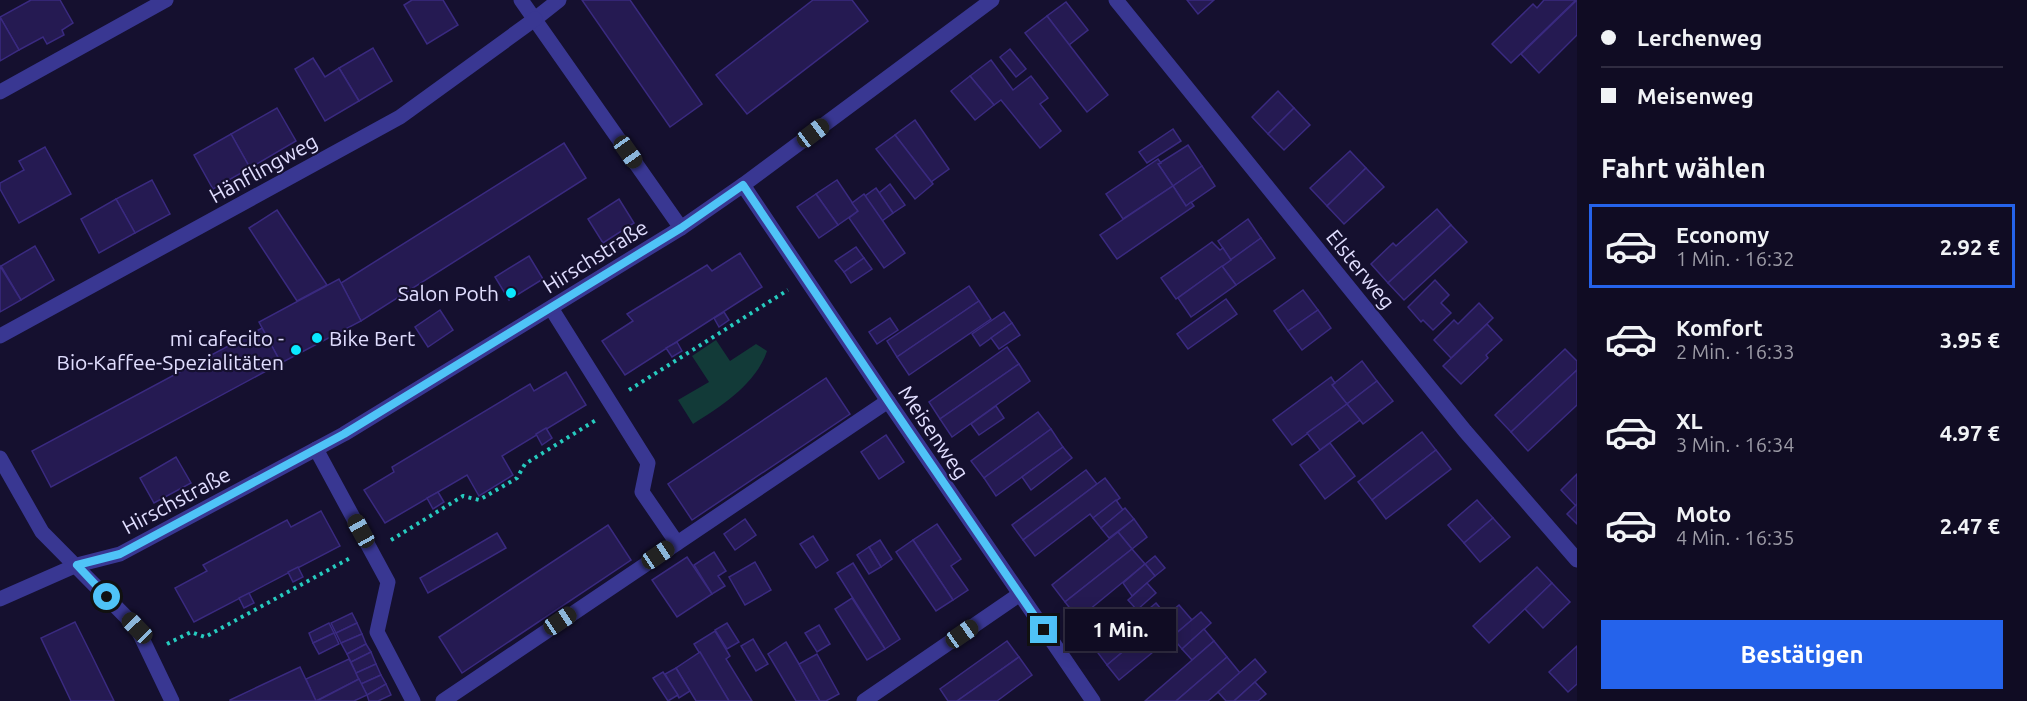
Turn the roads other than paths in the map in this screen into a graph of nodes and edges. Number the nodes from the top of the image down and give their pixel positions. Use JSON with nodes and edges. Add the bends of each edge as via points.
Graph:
{"nodes":[{"id":1,"x":166,"y":0,"type":"edge"},
{"id":2,"x":521,"y":0,"type":"edge"},
{"id":3,"x":559,"y":0,"type":"edge"},
{"id":4,"x":992,"y":0,"type":"edge"},
{"id":5,"x":1116,"y":0,"type":"edge"},
{"id":6,"x":535,"y":19,"type":"junction"},
{"id":7,"x":0,"y":92,"type":"edge"},
{"id":8,"x":743,"y":185,"type":"junction"},
{"id":9,"x":681,"y":228,"type":"junction"},
{"id":10,"x":551,"y":308,"type":"junction"},
{"id":11,"x":0,"y":336,"type":"edge"},
{"id":12,"x":888,"y":401,"type":"junction"},
{"id":13,"x":316,"y":449,"type":"junction"},
{"id":14,"x":0,"y":458,"type":"edge"},
{"id":15,"x":677,"y":543,"type":"junction"},
{"id":16,"x":1577,"y":560,"type":"edge"},
{"id":17,"x":77,"y":565,"type":"junction"},
{"id":18,"x":1020,"y":594,"type":"junction"},
{"id":19,"x":0,"y":599,"type":"edge"},
{"id":20,"x":172,"y":701,"type":"edge"},
{"id":21,"x":412,"y":701,"type":"edge"},
{"id":22,"x":443,"y":701,"type":"edge"},
{"id":23,"x":864,"y":701,"type":"edge"},
{"id":24,"x":1094,"y":701,"type":"edge"}],
"edges":[{"from":1,"to":7,"type":"street"},
{"from":2,"to":6,"type":"street"},
{"from":3,"to":6,"type":"street","name":"Hänflingweg"},
{"from":4,"to":8,"type":"street","name":"Hirschstraße"},
{"from":5,"to":16,"type":"street","name":"Elsterweg","via":[[1464,431]]},
{"from":6,"to":9,"type":"street"},
{"from":6,"to":11,"type":"street","name":"Hänflingweg","via":[[400,117]]},
{"from":8,"to":9,"type":"street","name":"Hirschstraße"},
{"from":8,"to":12,"type":"street","name":"Meisenweg"},
{"from":9,"to":10,"type":"street","name":"Hirschstraße"},
{"from":10,"to":13,"type":"street","name":"Hirschstraße"},
{"from":10,"to":15,"type":"street","via":[[648,463],[642,492]]},
{"from":12,"to":15,"type":"street"},
{"from":12,"to":18,"type":"street","name":"Meisenweg"},
{"from":13,"to":17,"type":"street","name":"Hirschstraße","via":[[120,554]]},
{"from":13,"to":21,"type":"street","via":[[388,582],[377,632]]},
{"from":14,"to":17,"type":"street","via":[[42,532]]},
{"from":15,"to":22,"type":"street"},
{"from":17,"to":19,"type":"street","name":"Hirschstraße"},
{"from":17,"to":20,"type":"street","via":[[137,628]]},
{"from":18,"to":23,"type":"street"},
{"from":18,"to":24,"type":"street","name":"Meisenweg"}]}
